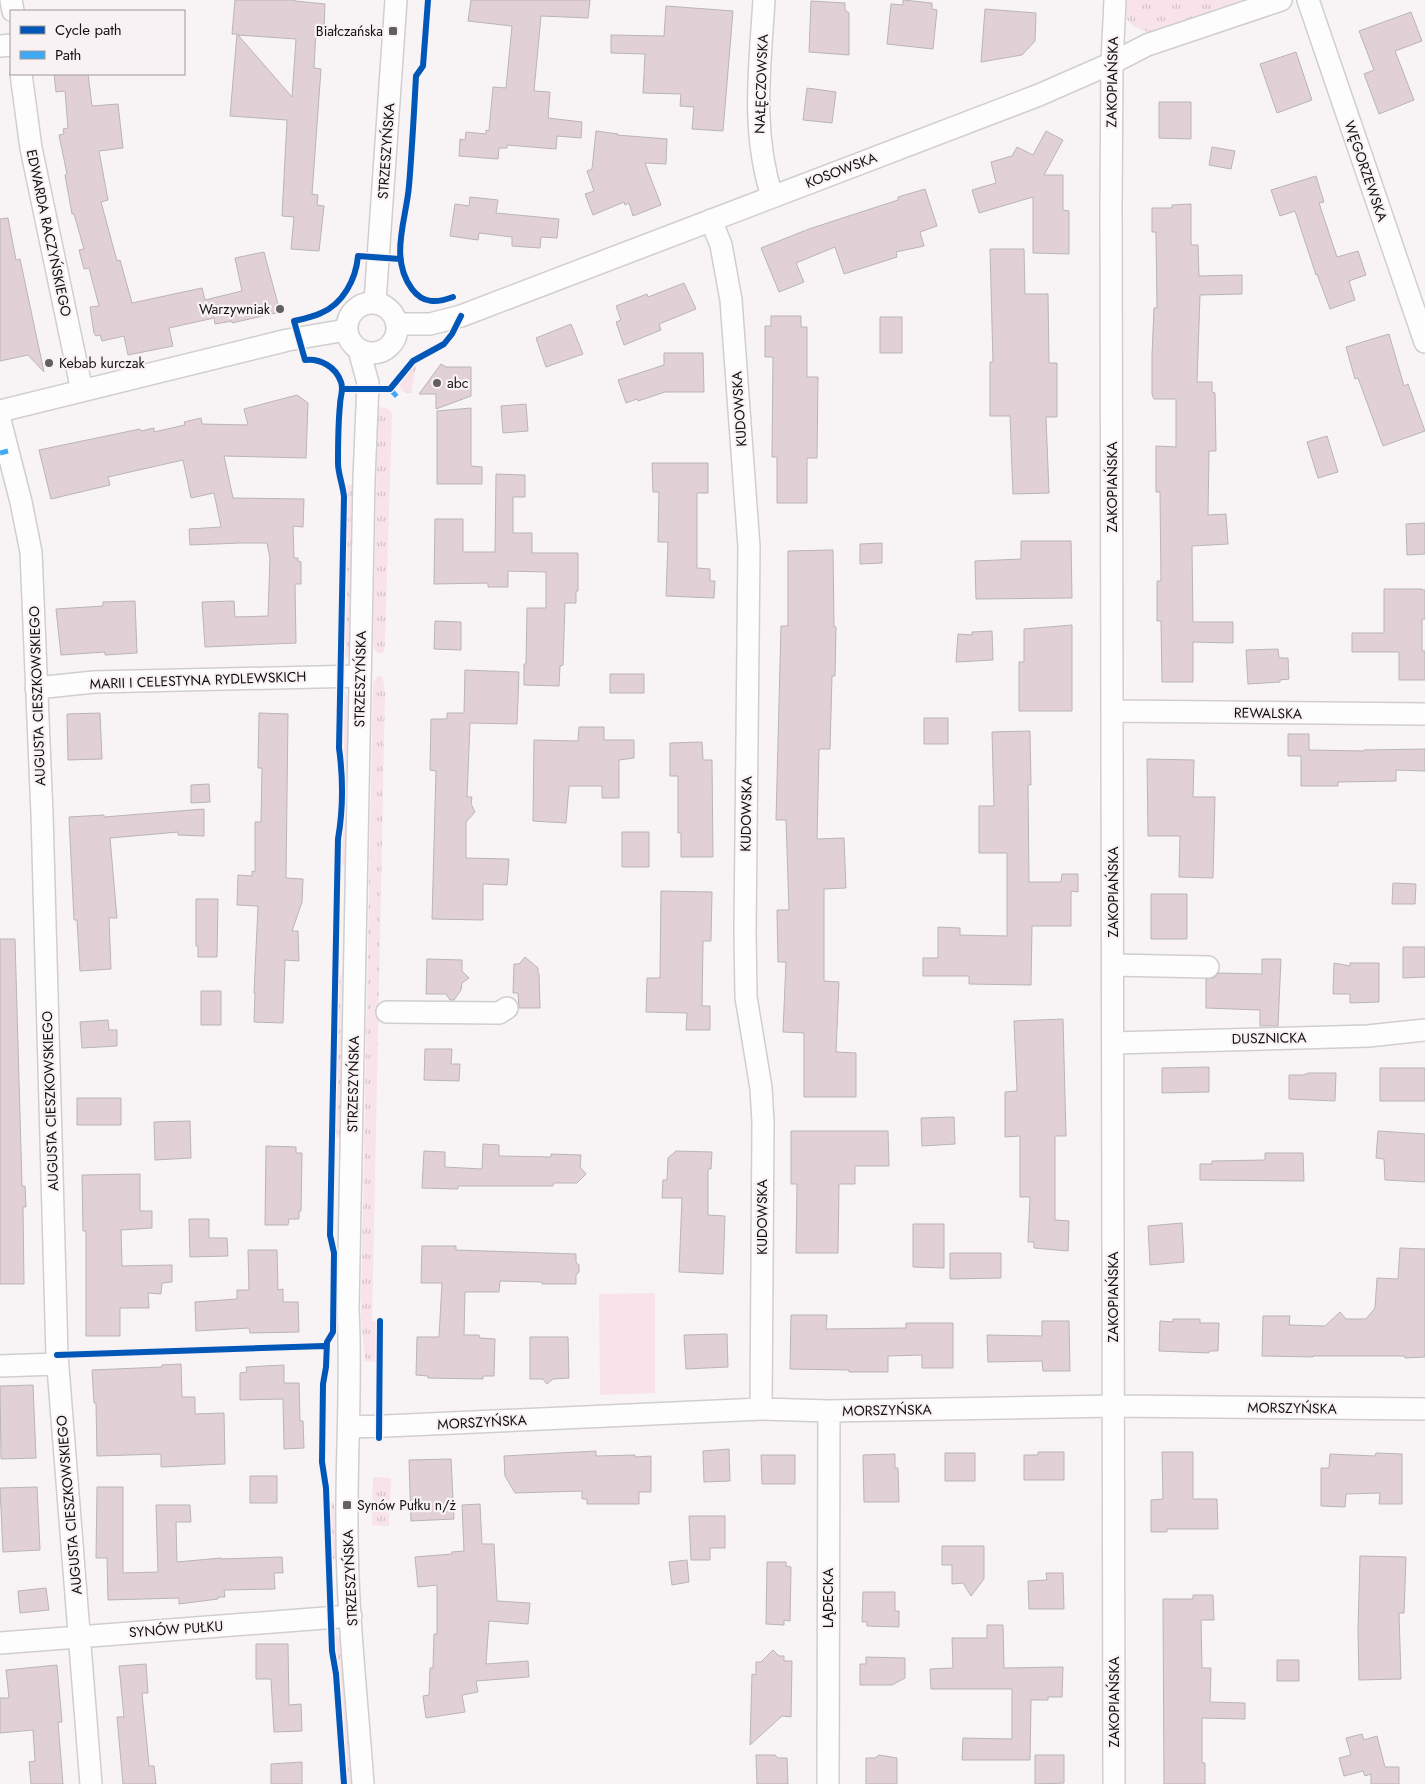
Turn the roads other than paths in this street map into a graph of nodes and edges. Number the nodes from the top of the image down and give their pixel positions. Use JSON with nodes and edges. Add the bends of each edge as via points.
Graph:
{"nodes":[{"id":1,"x":396,"y":0,"type":"edge"},
{"id":2,"x":764,"y":0,"type":"edge"},
{"id":3,"x":1114,"y":0,"type":"edge"},
{"id":4,"x":1281,"y":0,"type":"edge"},
{"id":5,"x":1308,"y":0,"type":"edge"},
{"id":6,"x":1112,"y":64,"type":"junction"},
{"id":7,"x":21,"y":75,"type":"edge"},
{"id":8,"x":772,"y":196,"type":"junction"},
{"id":9,"x":711,"y":220,"type":"junction"},
{"id":10,"x":375,"y":302,"type":"junction"},
{"id":11,"x":397,"y":324,"type":"junction"},
{"id":12,"x":346,"y":330,"type":"junction"},
{"id":13,"x":1425,"y":342,"type":"edge"},
{"id":14,"x":387,"y":349,"type":"junction"},
{"id":15,"x":359,"y":350,"type":"junction"},
{"id":16,"x":368,"y":383,"type":"junction"},
{"id":17,"x":82,"y":391,"type":"junction"},
{"id":18,"x":0,"y":411,"type":"edge"},
{"id":19,"x":0,"y":420,"type":"edge"},
{"id":20,"x":360,"y":676,"type":"junction"},
{"id":21,"x":36,"y":688,"type":"junction"},
{"id":22,"x":1112,"y":711,"type":"junction"},
{"id":23,"x":1425,"y":714,"type":"edge"},
{"id":24,"x":1113,"y":965,"type":"junction"},
{"id":25,"x":1208,"y":967,"type":"dead end"},
{"id":26,"x":508,"y":1008,"type":"dead end"},
{"id":27,"x":387,"y":1012,"type":"dead end"},
{"id":28,"x":1425,"y":1030,"type":"edge"},
{"id":29,"x":1113,"y":1043,"type":"junction"},
{"id":30,"x":58,"y":1364,"type":"junction"},
{"id":31,"x":0,"y":1366,"type":"edge"},
{"id":32,"x":1114,"y":1406,"type":"junction"},
{"id":33,"x":761,"y":1409,"type":"junction"},
{"id":34,"x":1425,"y":1409,"type":"edge"},
{"id":35,"x":829,"y":1411,"type":"junction"},
{"id":36,"x":349,"y":1427,"type":"junction"},
{"id":37,"x":351,"y":1616,"type":"junction"},
{"id":38,"x":80,"y":1637,"type":"junction"},
{"id":39,"x":0,"y":1643,"type":"edge"},
{"id":40,"x":91,"y":1784,"type":"edge"},
{"id":41,"x":363,"y":1784,"type":"edge"},
{"id":42,"x":828,"y":1784,"type":"edge"},
{"id":43,"x":1114,"y":1784,"type":"edge"}],
"edges":[{"from":1,"to":10,"type":"street","name":"STRZESZYŃSKA"},
{"from":2,"to":8,"type":"street","name":"NAŁĘCZOWSKA","via":[[759,137],[765,176]]},
{"from":3,"to":6,"type":"street","name":"ZAKOPIAŃSKA"},
{"from":4,"to":6,"type":"street","name":"KOSOWSKA","via":[[1147,46]]},
{"from":5,"to":13,"type":"street","name":"WĘGORZEWSKA"},
{"from":6,"to":8,"type":"street","name":"KOSOWSKA"},
{"from":6,"to":22,"type":"street","name":"ZAKOPIAŃSKA"},
{"from":7,"to":17,"type":"street","name":"EDWARDA RACZYŃSKIEGO","via":[[31,148]]},
{"from":8,"to":9,"type":"street","name":"KOSOWSKA"},
{"from":9,"to":11,"type":"street","name":"KOSOWSKA","via":[[462,316],[430,324]]},
{"from":9,"to":33,"type":"street","name":"KUDOWSKA","via":[[721,245],[731,300],[749,547],[744,931],[746,997],[761,1088],[763,1122]]},
{"from":10,"to":11,"type":"street","via":[[390,310]]},
{"from":10,"to":12,"type":"street","via":[[354,309]]},
{"from":11,"to":14,"type":"street","via":[[396,338]]},
{"from":12,"to":15,"type":"street","via":[[350,341]]},
{"from":12,"to":17,"type":"street","via":[[278,342]]},
{"from":14,"to":15,"type":"street","via":[[373,354]]},
{"from":14,"to":16,"type":"street","name":"STRZESZYŃSKA"},
{"from":15,"to":16,"type":"street","name":"STRZESZYŃSKA"},
{"from":16,"to":20,"type":"street","name":"STRZESZYŃSKA"},
{"from":17,"to":18,"type":"street"},
{"from":19,"to":21,"type":"street","name":"AUGUSTA CIESZKOWSKIEGO","via":[[32,552]]},
{"from":20,"to":21,"type":"street","name":"MARII I CELESTYNA RYDLEWSKICH","via":[[94,682]]},
{"from":20,"to":36,"type":"street","name":"STRZESZYŃSKA"},
{"from":21,"to":30,"type":"street","name":"AUGUSTA CIESZKOWSKIEGO"},
{"from":22,"to":23,"type":"street","name":"REWALSKA"},
{"from":22,"to":24,"type":"street","name":"ZAKOPIAŃSKA"},
{"from":24,"to":25,"type":"street"},
{"from":24,"to":29,"type":"street","name":"ZAKOPIAŃSKA"},
{"from":26,"to":27,"type":"street","via":[[499,1012]]},
{"from":28,"to":29,"type":"street","name":"DUSZNICKA","via":[[1368,1036]]},
{"from":29,"to":32,"type":"street","name":"ZAKOPIAŃSKA"},
{"from":30,"to":31,"type":"street"},
{"from":30,"to":38,"type":"street","name":"AUGUSTA CIESZKOWSKIEGO"},
{"from":32,"to":34,"type":"street","name":"MORSZYŃSKA"},
{"from":32,"to":35,"type":"street","name":"MORSZYŃSKA"},
{"from":32,"to":43,"type":"street","name":"ZAKOPIAŃSKA"},
{"from":33,"to":35,"type":"street","name":"MORSZYŃSKA"},
{"from":33,"to":36,"type":"street","name":"MORSZYŃSKA"},
{"from":35,"to":42,"type":"street","name":"LĄDECKA"},
{"from":36,"to":37,"type":"street","name":"STRZESZYŃSKA","via":[[347,1529]]},
{"from":37,"to":38,"type":"street","name":"SYNÓW PUŁKU"},
{"from":37,"to":41,"type":"street","name":"STRZESZYŃSKA"},
{"from":38,"to":39,"type":"street","name":"SYNÓW PUŁKU"},
{"from":38,"to":40,"type":"street","name":"AUGUSTA CIESZKOWSKIEGO"}]}
